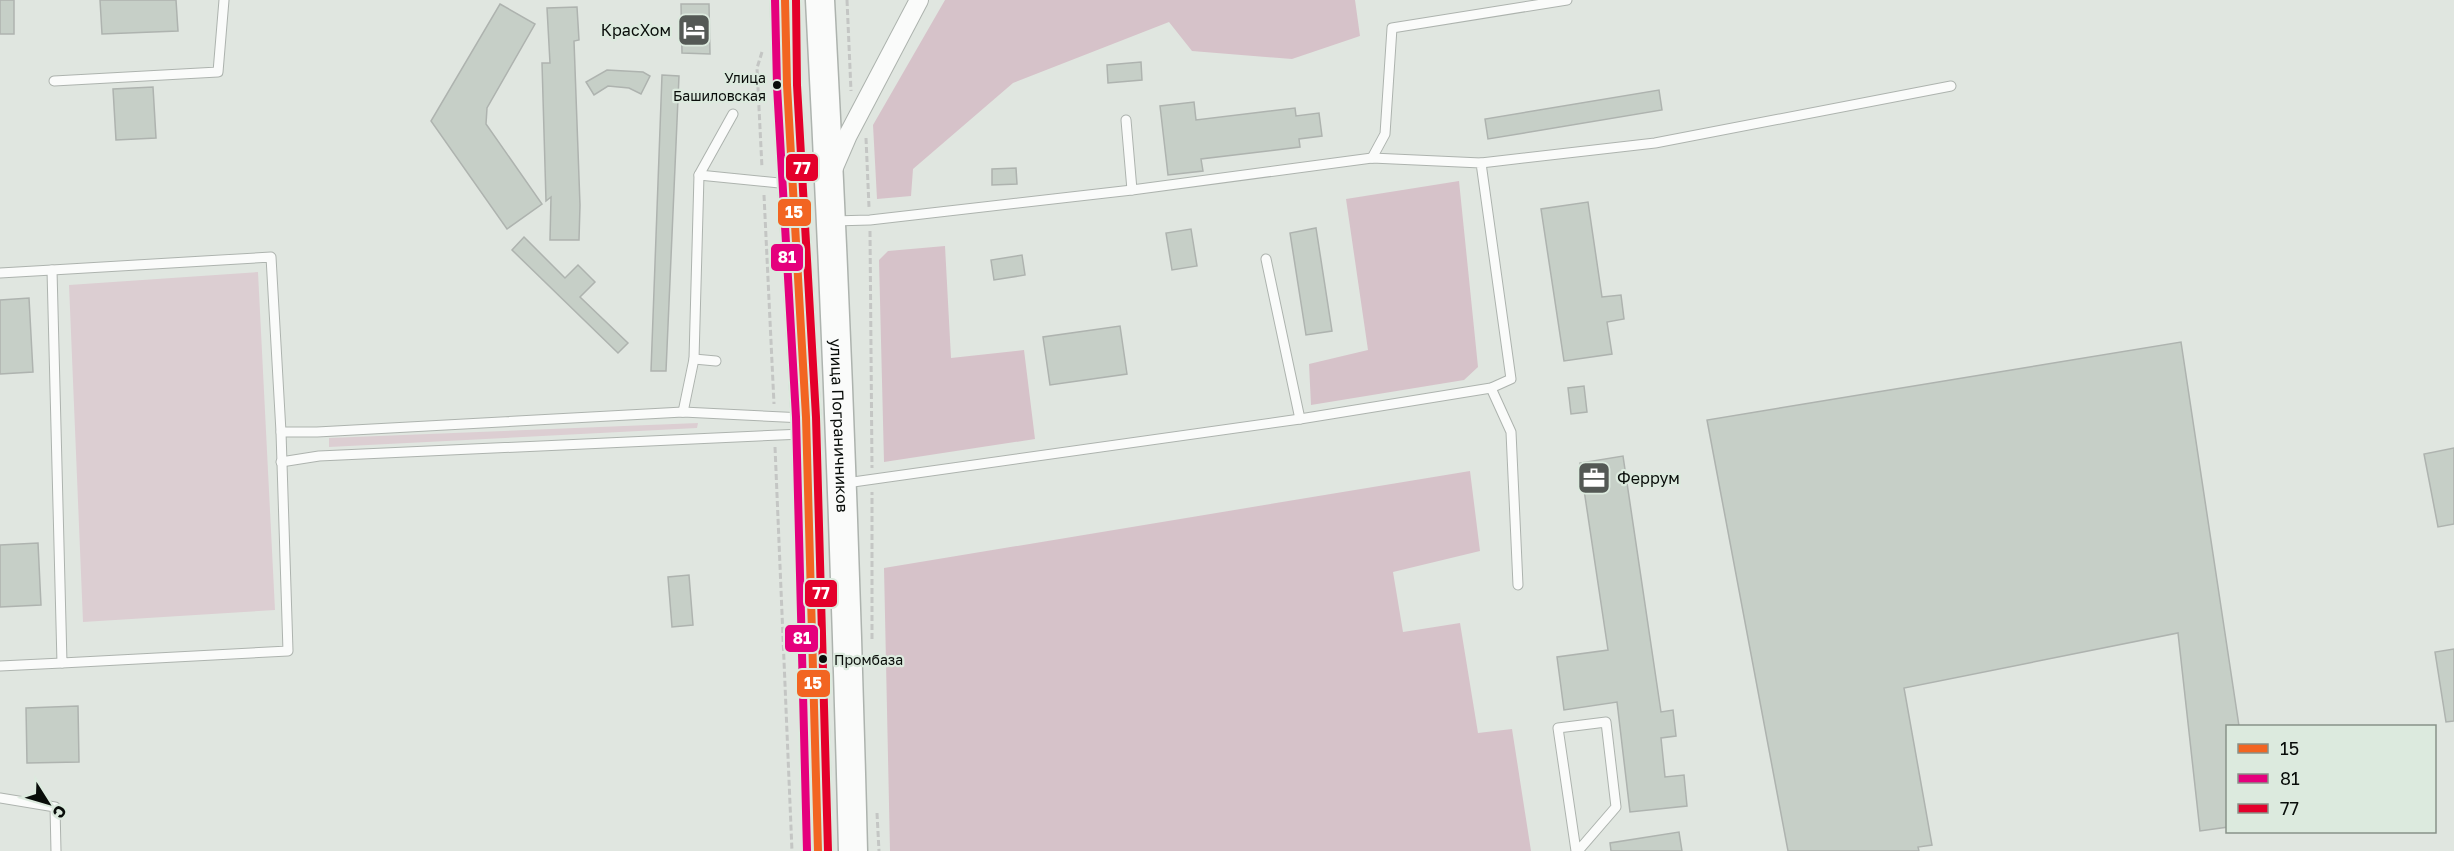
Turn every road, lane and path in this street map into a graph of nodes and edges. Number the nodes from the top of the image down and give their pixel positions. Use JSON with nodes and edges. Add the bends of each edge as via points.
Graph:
{"nodes":[{"id":1,"x":224,"y":0,"type":"edge"},
{"id":2,"x":785,"y":0,"type":"edge"},
{"id":3,"x":820,"y":0,"type":"edge"},
{"id":4,"x":847,"y":0,"type":"edge"},
{"id":5,"x":919,"y":0,"type":"edge"},
{"id":6,"x":1567,"y":0,"type":"edge"},
{"id":7,"x":54,"y":81,"type":"dead end"},
{"id":8,"x":1951,"y":86,"type":"dead end"},
{"id":9,"x":732,"y":114,"type":"dead end"},
{"id":10,"x":859,"y":114,"type":"junction"},
{"id":11,"x":1126,"y":120,"type":"dead end"},
{"id":12,"x":1372,"y":158,"type":"junction"},
{"id":13,"x":1481,"y":163,"type":"junction"},
{"id":14,"x":699,"y":175,"type":"junction"},
{"id":15,"x":830,"y":176,"type":"junction"},
{"id":16,"x":792,"y":185,"type":"junction"},
{"id":17,"x":1132,"y":190,"type":"junction"},
{"id":18,"x":870,"y":220,"type":"junction"},
{"id":19,"x":831,"y":221,"type":"junction"},
{"id":20,"x":1266,"y":259,"type":"dead end"},
{"id":21,"x":52,"y":270,"type":"junction"},
{"id":22,"x":0,"y":273,"type":"edge"},
{"id":23,"x":694,"y":359,"type":"junction"},
{"id":24,"x":716,"y":361,"type":"dead end"},
{"id":25,"x":1491,"y":388,"type":"junction"},
{"id":26,"x":683,"y":412,"type":"junction"},
{"id":27,"x":1300,"y":419,"type":"junction"},
{"id":28,"x":806,"y":426,"type":"junction"},
{"id":29,"x":281,"y":432,"type":"junction"},
{"id":30,"x":281,"y":462,"type":"junction"},
{"id":31,"x":872,"y":479,"type":"junction"},
{"id":32,"x":841,"y":484,"type":"junction"},
{"id":33,"x":1518,"y":585,"type":"dead end"},
{"id":34,"x":872,"y":650,"type":"dead end"},
{"id":35,"x":62,"y":663,"type":"junction"},
{"id":36,"x":0,"y":666,"type":"edge"},
{"id":37,"x":849,"y":704,"type":"junction"},
{"id":38,"x":815,"y":717,"type":"junction"},
{"id":39,"x":0,"y":798,"type":"edge"},
{"id":40,"x":876,"y":807,"type":"dead end"},
{"id":41,"x":852,"y":822,"type":"junction"},
{"id":42,"x":818,"y":838,"type":"edge"},
{"id":43,"x":56,"y":851,"type":"edge"},
{"id":44,"x":853,"y":851,"type":"edge"},
{"id":45,"x":879,"y":851,"type":"edge"},
{"id":46,"x":1577,"y":851,"type":"edge"}],
"edges":[{"from":1,"to":7,"type":"lane","via":[[218,72]]},
{"from":2,"to":16,"type":"main road","name":"улица Пограничников"},
{"from":3,"to":15,"type":"main road","name":"улица Пограничников"},
{"from":4,"to":10,"type":"path","via":[[852,106]]},
{"from":5,"to":10,"type":"street"},
{"from":6,"to":12,"type":"lane","via":[[1392,28],[1385,134]]},
{"from":8,"to":13,"type":"lane","via":[[1655,143]]},
{"from":9,"to":14,"type":"lane"},
{"from":10,"to":15,"type":"street"},
{"from":10,"to":18,"type":"path","via":[[865,121]]},
{"from":11,"to":17,"type":"lane"},
{"from":12,"to":13,"type":"lane"},
{"from":12,"to":17,"type":"lane"},
{"from":13,"to":25,"type":"lane","via":[[1510,379]]},
{"from":14,"to":16,"type":"lane"},
{"from":14,"to":23,"type":"lane"},
{"from":15,"to":19,"type":"main road","name":"улица Пограничников"},
{"from":16,"to":28,"type":"main road","name":"улица Пограничников"},
{"from":17,"to":18,"type":"lane"},
{"from":18,"to":19,"type":"lane"},
{"from":18,"to":31,"type":"path"},
{"from":19,"to":32,"type":"main road","name":"улица Пограничников"},
{"from":20,"to":27,"type":"lane"},
{"from":21,"to":22,"type":"lane"},
{"from":21,"to":29,"type":"lane","via":[[271,257]]},
{"from":21,"to":35,"type":"lane"},
{"from":23,"to":24,"type":"lane"},
{"from":23,"to":26,"type":"lane"},
{"from":25,"to":27,"type":"lane"},
{"from":25,"to":33,"type":"lane","via":[[1511,432]]},
{"from":26,"to":28,"type":"lane"},
{"from":26,"to":29,"type":"lane"},
{"from":27,"to":31,"type":"lane"},
{"from":28,"to":30,"type":"lane","via":[[319,456]]},
{"from":28,"to":38,"type":"main road","name":"улица Пограничников"},
{"from":29,"to":30,"type":"lane"},
{"from":30,"to":35,"type":"lane","via":[[288,651]]},
{"from":31,"to":32,"type":"lane"},
{"from":31,"to":34,"type":"path"},
{"from":32,"to":37,"type":"main road","name":"улица Пограничников"},
{"from":35,"to":36,"type":"lane"},
{"from":37,"to":38,"type":"main road","via":[[844,723],[831,735],[822,731]]},
{"from":37,"to":41,"type":"main road","name":"улица Пограничников"},
{"from":38,"to":42,"type":"main road","name":"улица Пограничников"},
{"from":39,"to":43,"type":"lane","via":[[55,807]]},
{"from":40,"to":45,"type":"path"},
{"from":41,"to":42,"type":"main road","via":[[848,812],[835,805],[822,814]]},
{"from":41,"to":44,"type":"main road","name":"улица Пограничников"},
{"from":46,"to":46,"type":"lane","via":[[1558,728],[1606,722],[1616,807]]}]}
